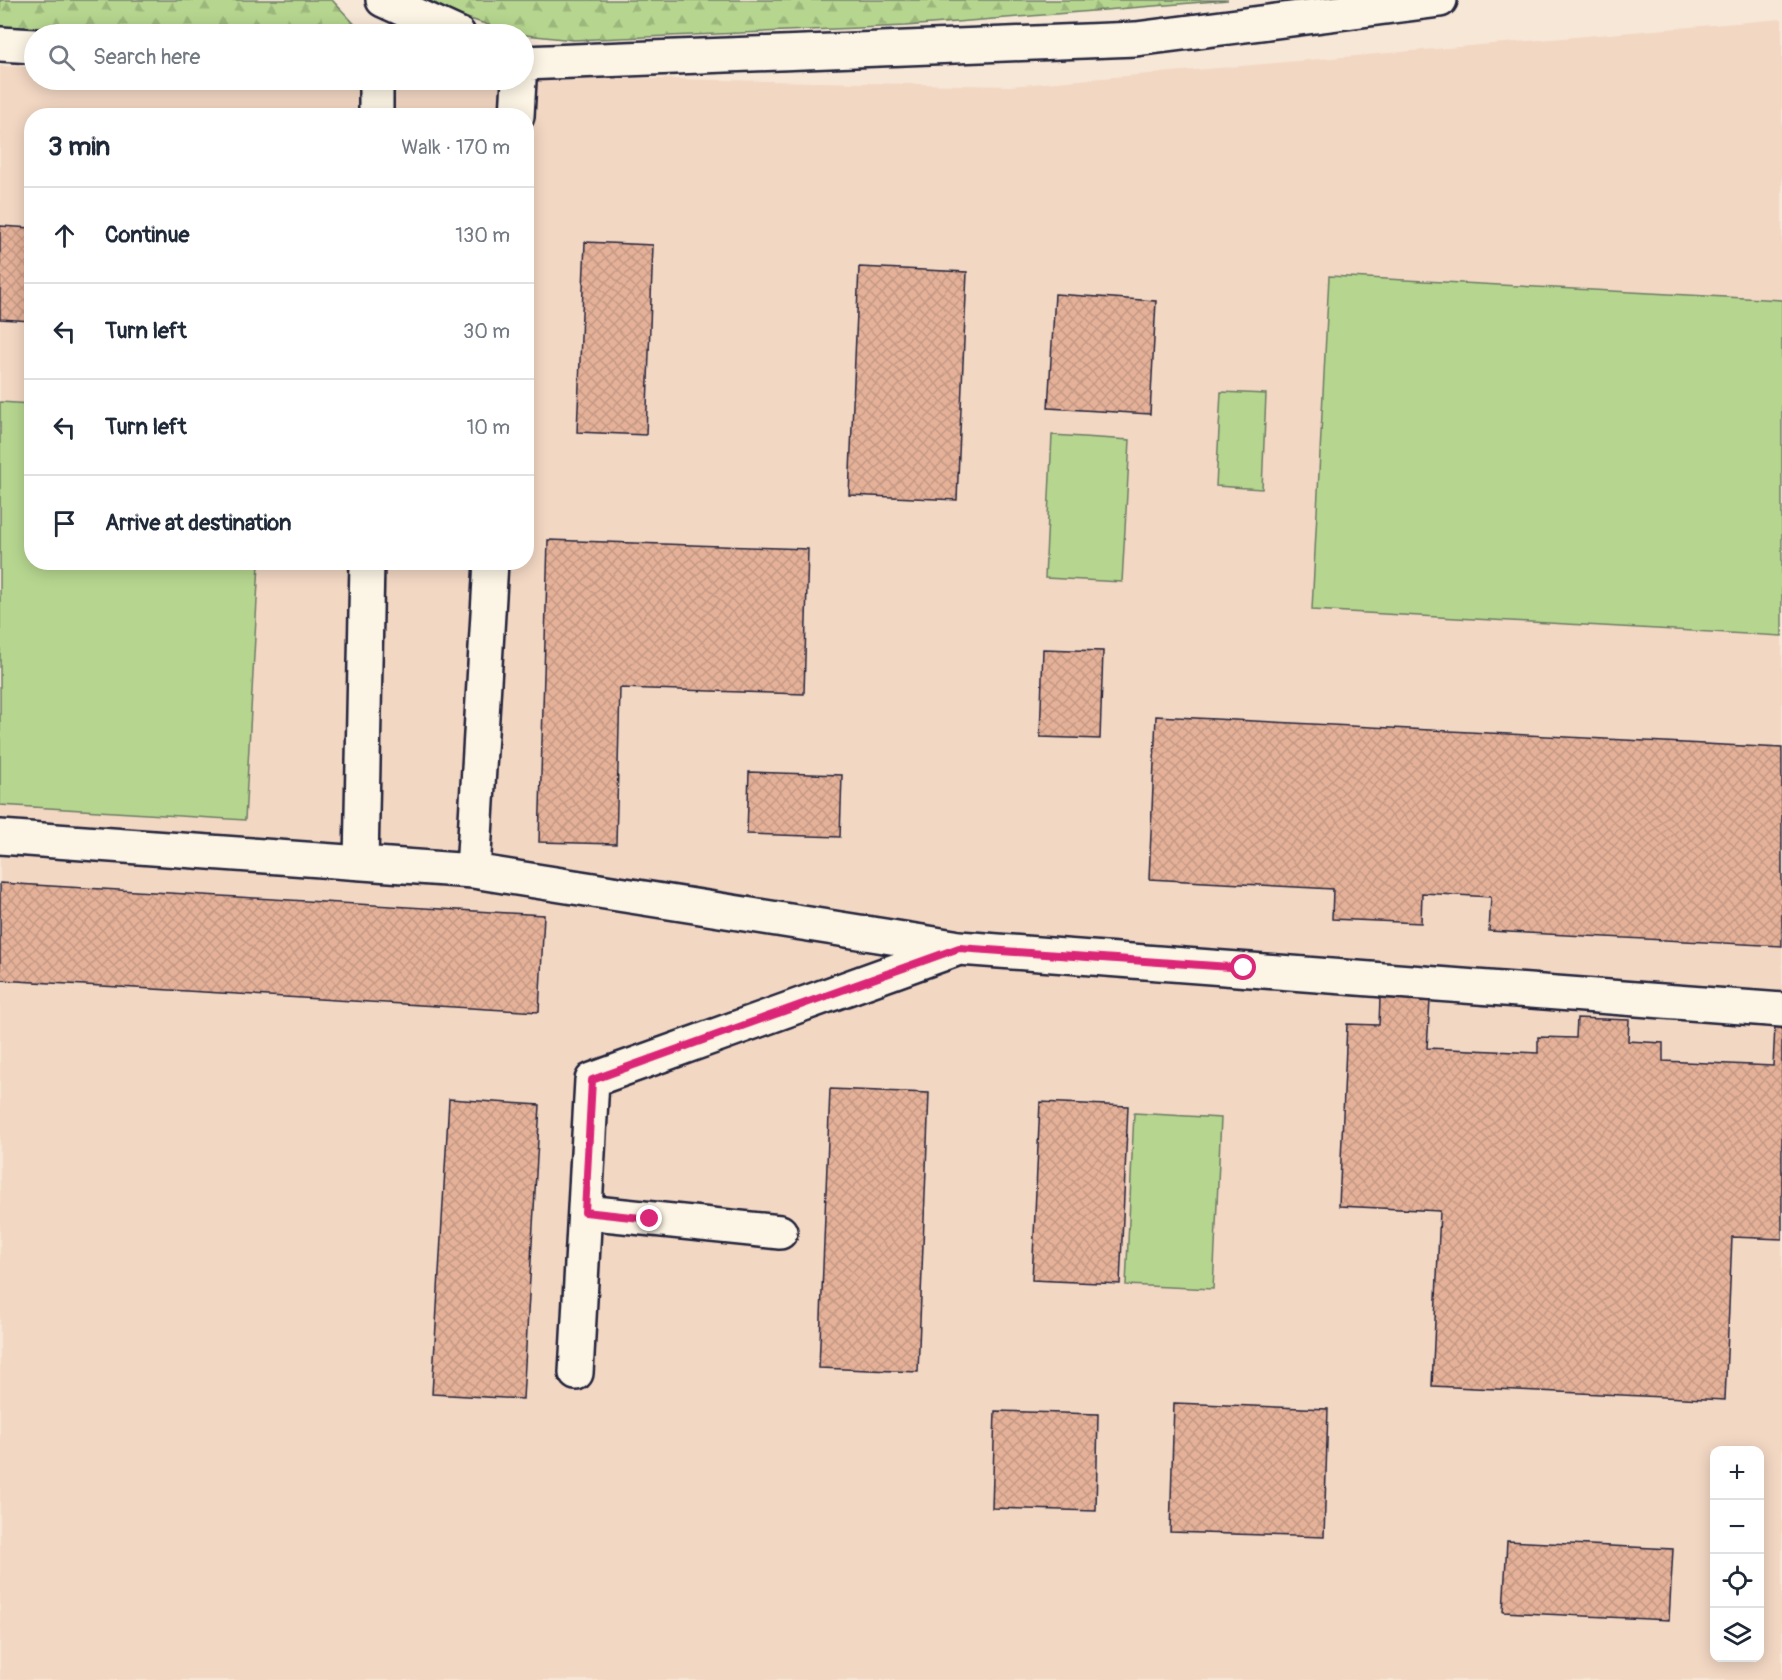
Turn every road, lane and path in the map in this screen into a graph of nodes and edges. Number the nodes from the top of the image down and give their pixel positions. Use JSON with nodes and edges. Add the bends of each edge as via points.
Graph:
{"nodes":[{"id":1,"x":383,"y":0,"type":"edge"},
{"id":2,"x":1440,"y":0,"type":"edge"},
{"id":3,"x":436,"y":24,"type":"edge"},
{"id":4,"x":0,"y":44,"type":"edge"},
{"id":5,"x":24,"y":45,"type":"edge"},
{"id":6,"x":534,"y":63,"type":"edge"},
{"id":7,"x":376,"y":90,"type":"edge"},
{"id":8,"x":518,"y":90,"type":"edge"},
{"id":9,"x":376,"y":108,"type":"edge"},
{"id":10,"x":517,"y":108,"type":"edge"},
{"id":11,"x":367,"y":570,"type":"edge"},
{"id":12,"x":491,"y":570,"type":"edge"},
{"id":13,"x":0,"y":837,"type":"edge"},
{"id":14,"x":361,"y":863,"type":"junction"},
{"id":15,"x":473,"y":871,"type":"junction"},
{"id":16,"x":959,"y":948,"type":"junction"},
{"id":17,"x":1782,"y":1010,"type":"edge"},
{"id":18,"x":585,"y":1212,"type":"junction"},
{"id":19,"x":780,"y":1232,"type":"dead end"},
{"id":20,"x":576,"y":1373,"type":"dead end"}],
"edges":[{"from":1,"to":3,"type":"lane"},
{"from":2,"to":6,"type":"lane","via":[[1136,39]]},
{"from":4,"to":5,"type":"lane"},
{"from":7,"to":9,"type":"lane"},
{"from":8,"to":10,"type":"lane"},
{"from":11,"to":14,"type":"lane"},
{"from":12,"to":15,"type":"lane"},
{"from":13,"to":14,"type":"lane"},
{"from":14,"to":15,"type":"lane"},
{"from":15,"to":16,"type":"lane"},
{"from":16,"to":17,"type":"lane"},
{"from":16,"to":18,"type":"lane","via":[[592,1080]]},
{"from":18,"to":19,"type":"lane"},
{"from":18,"to":20,"type":"lane"}]}
